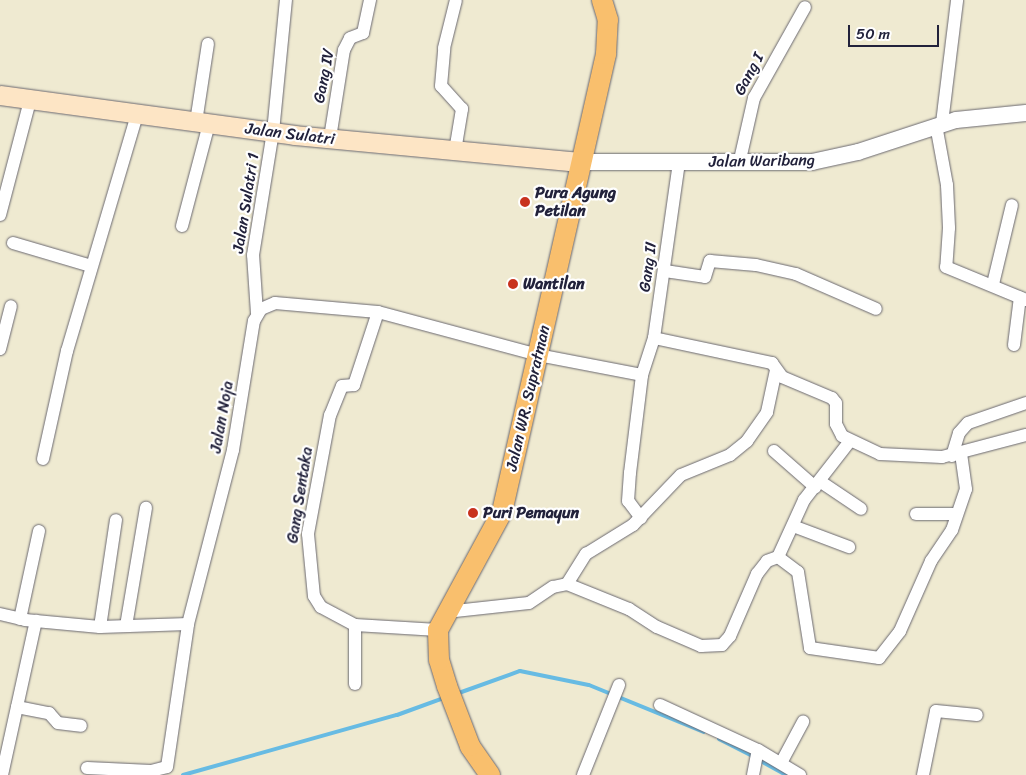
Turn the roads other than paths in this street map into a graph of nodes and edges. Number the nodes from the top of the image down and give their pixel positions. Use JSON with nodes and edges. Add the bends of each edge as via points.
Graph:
{"nodes":[{"id":1,"x":286,"y":0,"type":"edge"},
{"id":2,"x":370,"y":0,"type":"edge"},
{"id":3,"x":456,"y":0,"type":"edge"},
{"id":4,"x":602,"y":0,"type":"edge"},
{"id":5,"x":957,"y":0,"type":"edge"},
{"id":6,"x":805,"y":6,"type":"dead end"},
{"id":7,"x":208,"y":44,"type":"dead end"},
{"id":8,"x":0,"y":96,"type":"edge"},
{"id":9,"x":30,"y":101,"type":"junction"},
{"id":10,"x":1026,"y":113,"type":"edge"},
{"id":11,"x":137,"y":114,"type":"junction"},
{"id":12,"x":202,"y":123,"type":"junction"},
{"id":13,"x":939,"y":124,"type":"junction"},
{"id":14,"x":273,"y":132,"type":"junction"},
{"id":15,"x":330,"y":138,"type":"junction"},
{"id":16,"x":455,"y":151,"type":"junction"},
{"id":17,"x":581,"y":162,"type":"junction"},
{"id":18,"x":679,"y":162,"type":"junction"},
{"id":19,"x":739,"y":164,"type":"junction"},
{"id":20,"x":1012,"y":205,"type":"dead end"},
{"id":21,"x":0,"y":215,"type":"edge"},
{"id":22,"x":182,"y":226,"type":"dead end"},
{"id":23,"x":13,"y":243,"type":"dead end"},
{"id":24,"x":91,"y":266,"type":"junction"},
{"id":25,"x":665,"y":271,"type":"junction"},
{"id":26,"x":993,"y":284,"type":"junction"},
{"id":27,"x":255,"y":291,"type":"junction"},
{"id":28,"x":1023,"y":298,"type":"edge"},
{"id":29,"x":275,"y":303,"type":"junction"},
{"id":30,"x":11,"y":306,"type":"dead end"},
{"id":31,"x":876,"y":309,"type":"dead end"},
{"id":32,"x":378,"y":312,"type":"junction"},
{"id":33,"x":257,"y":313,"type":"junction"},
{"id":34,"x":654,"y":338,"type":"junction"},
{"id":35,"x":1014,"y":346,"type":"dead end"},
{"id":36,"x":0,"y":349,"type":"edge"},
{"id":37,"x":538,"y":355,"type":"junction"},
{"id":38,"x":776,"y":370,"type":"junction"},
{"id":39,"x":642,"y":375,"type":"junction"},
{"id":40,"x":1026,"y":404,"type":"edge"},
{"id":41,"x":1026,"y":435,"type":"edge"},
{"id":42,"x":850,"y":441,"type":"junction"},
{"id":43,"x":774,"y":451,"type":"dead end"},
{"id":44,"x":957,"y":455,"type":"junction"},
{"id":45,"x":43,"y":459,"type":"dead end"},
{"id":46,"x":818,"y":484,"type":"junction"},
{"id":47,"x":146,"y":508,"type":"dead end"},
{"id":48,"x":861,"y":509,"type":"dead end"},
{"id":49,"x":916,"y":514,"type":"dead end"},
{"id":50,"x":957,"y":514,"type":"junction"},
{"id":51,"x":641,"y":518,"type":"junction"},
{"id":52,"x":116,"y":520,"type":"dead end"},
{"id":53,"x":793,"y":526,"type":"junction"},
{"id":54,"x":39,"y":531,"type":"dead end"},
{"id":55,"x":849,"y":547,"type":"dead end"},
{"id":56,"x":778,"y":557,"type":"junction"},
{"id":57,"x":567,"y":584,"type":"junction"},
{"id":58,"x":446,"y":612,"type":"junction"},
{"id":59,"x":0,"y":614,"type":"edge"},
{"id":60,"x":20,"y":619,"type":"junction"},
{"id":61,"x":36,"y":620,"type":"junction"},
{"id":62,"x":188,"y":624,"type":"junction"},
{"id":63,"x":355,"y":625,"type":"junction"},
{"id":64,"x":126,"y":626,"type":"junction"},
{"id":65,"x":100,"y":627,"type":"junction"},
{"id":66,"x":438,"y":630,"type":"junction"},
{"id":67,"x":356,"y":684,"type":"dead end"},
{"id":68,"x":616,"y":690,"type":"dead end"},
{"id":69,"x":660,"y":706,"type":"dead end"},
{"id":70,"x":17,"y":707,"type":"junction"},
{"id":71,"x":977,"y":715,"type":"dead end"},
{"id":72,"x":803,"y":722,"type":"dead end"},
{"id":73,"x":81,"y":726,"type":"dead end"},
{"id":74,"x":3,"y":741,"type":"edge"},
{"id":75,"x":757,"y":754,"type":"junction"},
{"id":76,"x":781,"y":763,"type":"junction"},
{"id":77,"x":87,"y":768,"type":"dead end"},
{"id":78,"x":2,"y":775,"type":"edge"},
{"id":79,"x":490,"y":775,"type":"edge"},
{"id":80,"x":583,"y":775,"type":"edge"},
{"id":81,"x":753,"y":775,"type":"edge"},
{"id":82,"x":800,"y":775,"type":"edge"},
{"id":83,"x":923,"y":775,"type":"edge"}],
"edges":[{"from":1,"to":14,"type":"street","name":"Jalan Sulatri 1"},
{"from":2,"to":15,"type":"street","name":"Gang IV","via":[[364,33],[350,38],[343,55]]},
{"from":3,"to":16,"type":"street","via":[[444,48],[441,86],[462,110]]},
{"from":4,"to":17,"type":"main road","name":"Jalan WR. Supratman","via":[[608,20],[607,45]]},
{"from":5,"to":13,"type":"street"},
{"from":6,"to":19,"type":"street","name":"Gang I","via":[[748,111]]},
{"from":7,"to":12,"type":"street"},
{"from":8,"to":9,"type":"main road","name":"Jalan Sulatri"},
{"from":9,"to":11,"type":"main road","name":"Jalan Sulatri"},
{"from":9,"to":21,"type":"street"},
{"from":10,"to":13,"type":"street","name":"Jalan Waribang","via":[[990,114]]},
{"from":11,"to":12,"type":"main road","name":"Jalan Sulatri"},
{"from":11,"to":24,"type":"street"},
{"from":12,"to":14,"type":"main road","name":"Jalan Sulatri"},
{"from":12,"to":22,"type":"street"},
{"from":13,"to":19,"type":"street","name":"Jalan Waribang","via":[[828,159]]},
{"from":13,"to":26,"type":"street","via":[[947,185],[949,228],[946,267]]},
{"from":14,"to":15,"type":"main road","name":"Jalan Sulatri"},
{"from":14,"to":27,"type":"street","name":"Jalan Sulatri 1","via":[[253,255]]},
{"from":15,"to":16,"type":"main road","name":"Jalan Sulatri"},
{"from":16,"to":17,"type":"main road","name":"Jalan Sulatri"},
{"from":17,"to":18,"type":"street","name":"Jalan Waribang"},
{"from":17,"to":37,"type":"main road","name":"Jalan WR. Supratman"},
{"from":18,"to":19,"type":"street","name":"Jalan Waribang"},
{"from":18,"to":25,"type":"street","name":"Gang II"},
{"from":20,"to":26,"type":"street"},
{"from":23,"to":24,"type":"street"},
{"from":24,"to":45,"type":"street","via":[[67,351]]},
{"from":25,"to":31,"type":"street","via":[[705,277],[710,261],[756,265],[796,274]]},
{"from":25,"to":34,"type":"street","name":"Gang II"},
{"from":26,"to":28,"type":"street"},
{"from":27,"to":29,"type":"street"},
{"from":27,"to":33,"type":"street","name":"Jalan Sulatri 1"},
{"from":28,"to":35,"type":"street"},
{"from":29,"to":32,"type":"street"},
{"from":29,"to":33,"type":"street"},
{"from":30,"to":36,"type":"street"},
{"from":32,"to":37,"type":"street"},
{"from":32,"to":63,"type":"street","name":"Gang Sentaka","via":[[354,385],[342,386],[333,404],[308,534],[314,596],[321,607]]},
{"from":33,"to":62,"type":"street","name":"Jalan Noja","via":[[233,450]]},
{"from":34,"to":38,"type":"street","via":[[769,362]]},
{"from":34,"to":39,"type":"street","name":"Gang II"},
{"from":37,"to":39,"type":"street"},
{"from":37,"to":58,"type":"main road","name":"Jalan WR. Supratman","via":[[502,512],[482,554]]},
{"from":38,"to":42,"type":"street","via":[[788,380],[832,398],[836,403],[838,430]]},
{"from":38,"to":51,"type":"street","via":[[767,412],[747,440],[730,455],[684,473]]},
{"from":39,"to":51,"type":"street","name":"Gang II","via":[[628,501]]},
{"from":40,"to":44,"type":"street","via":[[968,423],[956,439]]},
{"from":41,"to":44,"type":"street"},
{"from":42,"to":44,"type":"street","via":[[888,455],[917,458]]},
{"from":42,"to":46,"type":"street"},
{"from":43,"to":46,"type":"street"},
{"from":44,"to":50,"type":"street","via":[[967,482]]},
{"from":46,"to":48,"type":"street"},
{"from":46,"to":53,"type":"street","via":[[804,500]]},
{"from":47,"to":64,"type":"street"},
{"from":49,"to":50,"type":"street"},
{"from":50,"to":56,"type":"street","via":[[950,534],[925,573],[903,625],[877,658],[810,648],[800,579],[795,568]]},
{"from":51,"to":57,"type":"street","via":[[586,554]]},
{"from":52,"to":65,"type":"street"},
{"from":53,"to":55,"type":"street"},
{"from":53,"to":56,"type":"street"},
{"from":54,"to":60,"type":"street"},
{"from":56,"to":57,"type":"street","via":[[767,561],[757,574],[726,642],[709,647],[657,627],[629,609]]},
{"from":57,"to":58,"type":"street","via":[[556,586],[529,603]]},
{"from":58,"to":66,"type":"main road","name":"Jalan WR. Supratman"},
{"from":59,"to":60,"type":"street"},
{"from":60,"to":61,"type":"street"},
{"from":61,"to":65,"type":"street"},
{"from":61,"to":70,"type":"street"},
{"from":62,"to":64,"type":"street"},
{"from":62,"to":77,"type":"street","name":"Jalan Noja","via":[[167,767],[151,771]]},
{"from":63,"to":66,"type":"street","name":"Gang Sentaka"},
{"from":63,"to":67,"type":"street"},
{"from":64,"to":65,"type":"street"},
{"from":66,"to":79,"type":"main road","name":"Jalan WR. Supratman","via":[[439,660],[450,694],[470,746]]},
{"from":68,"to":80,"type":"street"},
{"from":69,"to":75,"type":"street"},
{"from":70,"to":73,"type":"street","via":[[49,713],[58,723]]},
{"from":70,"to":74,"type":"street"},
{"from":71,"to":83,"type":"street","via":[[936,711]]},
{"from":72,"to":76,"type":"street"},
{"from":74,"to":78,"type":"street"},
{"from":75,"to":76,"type":"street"},
{"from":75,"to":81,"type":"street"},
{"from":76,"to":82,"type":"street"}]}
